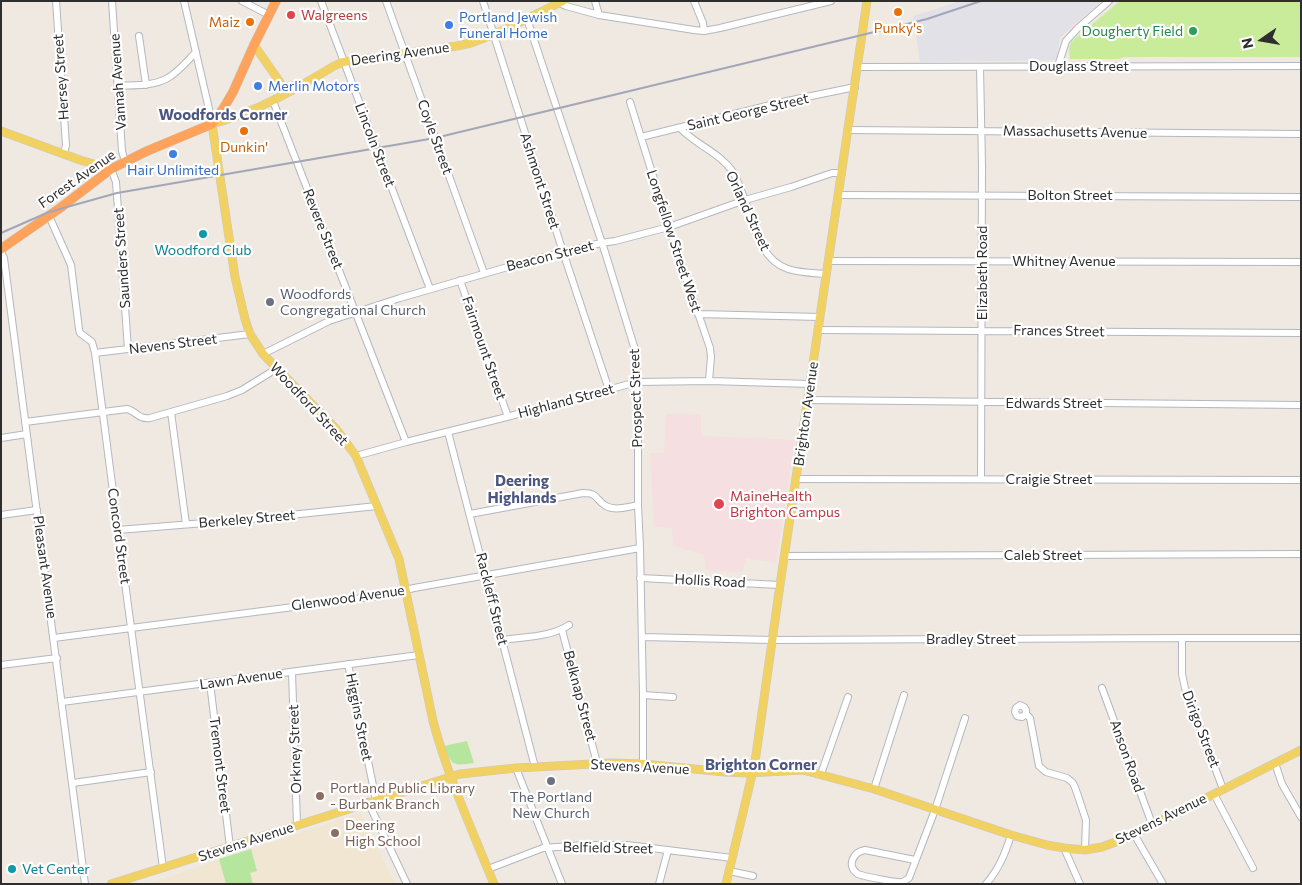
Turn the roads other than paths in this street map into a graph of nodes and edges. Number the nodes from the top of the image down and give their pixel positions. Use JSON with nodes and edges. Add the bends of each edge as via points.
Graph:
{"nodes":[{"id":1,"x":56,"y":1,"type":"edge"},
{"id":2,"x":112,"y":1,"type":"edge"},
{"id":3,"x":184,"y":1,"type":"edge"},
{"id":4,"x":242,"y":1,"type":"edge"},
{"id":5,"x":276,"y":1,"type":"edge"},
{"id":6,"x":321,"y":1,"type":"edge"},
{"id":7,"x":386,"y":1,"type":"edge"},
{"id":8,"x":483,"y":1,"type":"edge"},
{"id":9,"x":595,"y":1,"type":"edge"},
{"id":10,"x":694,"y":1,"type":"edge"},
{"id":11,"x":831,"y":1,"type":"edge"},
{"id":12,"x":867,"y":1,"type":"edge"},
{"id":13,"x":1109,"y":1,"type":"edge"},
{"id":14,"x":561,"y":2,"type":"edge"},
{"id":15,"x":269,"y":15,"type":"junction"},
{"id":16,"x":599,"y":15,"type":"junction"},
{"id":17,"x":527,"y":19,"type":"junction"},
{"id":18,"x":704,"y":30,"type":"junction"},
{"id":19,"x":493,"y":34,"type":"junction"},
{"id":20,"x":139,"y":36,"type":"dead end"},
{"id":21,"x":254,"y":45,"type":"junction"},
{"id":22,"x":196,"y":52,"type":"junction"},
{"id":23,"x":405,"y":54,"type":"junction"},
{"id":24,"x":343,"y":62,"type":"junction"},
{"id":25,"x":1058,"y":66,"type":"junction"},
{"id":26,"x":1301,"y":66,"type":"edge"},
{"id":27,"x":858,"y":67,"type":"junction"},
{"id":28,"x":980,"y":67,"type":"junction"},
{"id":29,"x":146,"y":84,"type":"junction"},
{"id":30,"x":301,"y":84,"type":"junction"},
{"id":31,"x":282,"y":85,"type":"junction"},
{"id":32,"x":118,"y":86,"type":"junction"},
{"id":33,"x":855,"y":87,"type":"junction"},
{"id":34,"x":276,"y":100,"type":"junction"},
{"id":35,"x":630,"y":102,"type":"dead end"},
{"id":36,"x":212,"y":124,"type":"junction"},
{"id":37,"x":680,"y":128,"type":"junction"},
{"id":38,"x":849,"y":130,"type":"junction"},
{"id":39,"x":982,"y":130,"type":"junction"},
{"id":40,"x":1,"y":131,"type":"edge"},
{"id":41,"x":1301,"y":134,"type":"edge"},
{"id":42,"x":641,"y":137,"type":"junction"},
{"id":43,"x":64,"y":154,"type":"junction"},
{"id":44,"x":125,"y":162,"type":"junction"},
{"id":45,"x":111,"y":169,"type":"junction"},
{"id":46,"x":842,"y":173,"type":"junction"},
{"id":47,"x":839,"y":195,"type":"junction"},
{"id":48,"x":982,"y":195,"type":"junction"},
{"id":49,"x":1301,"y":197,"type":"edge"},
{"id":50,"x":745,"y":200,"type":"junction"},
{"id":51,"x":49,"y":216,"type":"junction"},
{"id":52,"x":669,"y":227,"type":"junction"},
{"id":53,"x":601,"y":243,"type":"junction"},
{"id":54,"x":1,"y":250,"type":"edge"},
{"id":55,"x":563,"y":252,"type":"junction"},
{"id":56,"x":828,"y":261,"type":"junction"},
{"id":57,"x":982,"y":261,"type":"junction"},
{"id":58,"x":1301,"y":262,"type":"edge"},
{"id":59,"x":484,"y":274,"type":"junction"},
{"id":60,"x":826,"y":274,"type":"junction"},
{"id":61,"x":460,"y":280,"type":"junction"},
{"id":62,"x":430,"y":288,"type":"junction"},
{"id":63,"x":356,"y":312,"type":"junction"},
{"id":64,"x":698,"y":314,"type":"junction"},
{"id":65,"x":820,"y":317,"type":"junction"},
{"id":66,"x":818,"y":330,"type":"junction"},
{"id":67,"x":982,"y":330,"type":"junction"},
{"id":68,"x":1301,"y":333,"type":"edge"},
{"id":69,"x":250,"y":334,"type":"junction"},
{"id":70,"x":128,"y":349,"type":"junction"},
{"id":71,"x":95,"y":353,"type":"junction"},
{"id":72,"x":263,"y":354,"type":"junction"},
{"id":73,"x":276,"y":368,"type":"junction"},
{"id":74,"x":637,"y":382,"type":"junction"},
{"id":75,"x":709,"y":382,"type":"junction"},
{"id":76,"x":810,"y":384,"type":"junction"},
{"id":77,"x":609,"y":390,"type":"junction"},
{"id":78,"x":808,"y":400,"type":"junction"},
{"id":79,"x":982,"y":402,"type":"junction"},
{"id":80,"x":1301,"y":405,"type":"edge"},
{"id":81,"x":103,"y":412,"type":"junction"},
{"id":82,"x":171,"y":412,"type":"junction"},
{"id":83,"x":508,"y":416,"type":"junction"},
{"id":84,"x":25,"y":422,"type":"junction"},
{"id":85,"x":448,"y":432,"type":"junction"},
{"id":86,"x":27,"y":434,"type":"junction"},
{"id":87,"x":1,"y":438,"type":"edge"},
{"id":88,"x":406,"y":442,"type":"junction"},
{"id":89,"x":356,"y":456,"type":"junction"},
{"id":90,"x":796,"y":479,"type":"junction"},
{"id":91,"x":981,"y":479,"type":"junction"},
{"id":92,"x":1301,"y":480,"type":"edge"},
{"id":93,"x":638,"y":505,"type":"junction"},
{"id":94,"x":377,"y":506,"type":"junction"},
{"id":95,"x":37,"y":510,"type":"junction"},
{"id":96,"x":470,"y":514,"type":"junction"},
{"id":97,"x":1,"y":515,"type":"edge"},
{"id":98,"x":186,"y":524,"type":"junction"},
{"id":99,"x":118,"y":530,"type":"junction"},
{"id":100,"x":640,"y":548,"type":"junction"},
{"id":101,"x":1301,"y":554,"type":"edge"},
{"id":102,"x":785,"y":556,"type":"junction"},
{"id":103,"x":486,"y":575,"type":"junction"},
{"id":104,"x":640,"y":578,"type":"junction"},
{"id":105,"x":780,"y":585,"type":"junction"},
{"id":106,"x":406,"y":591,"type":"junction"},
{"id":107,"x":569,"y":625,"type":"dead end"},
{"id":108,"x":131,"y":627,"type":"junction"},
{"id":109,"x":562,"y":630,"type":"junction"},
{"id":110,"x":642,"y":637,"type":"junction"},
{"id":111,"x":54,"y":638,"type":"junction"},
{"id":112,"x":1182,"y":638,"type":"junction"},
{"id":113,"x":1301,"y":638,"type":"edge"},
{"id":114,"x":502,"y":640,"type":"junction"},
{"id":115,"x":772,"y":640,"type":"junction"},
{"id":116,"x":419,"y":655,"type":"junction"},
{"id":117,"x":57,"y":658,"type":"junction"},
{"id":118,"x":348,"y":664,"type":"junction"},
{"id":119,"x":1,"y":665,"type":"edge"},
{"id":120,"x":292,"y":672,"type":"junction"},
{"id":121,"x":210,"y":683,"type":"junction"},
{"id":122,"x":1102,"y":688,"type":"dead end"},
{"id":123,"x":140,"y":692,"type":"junction"},
{"id":124,"x":643,"y":695,"type":"junction"},
{"id":125,"x":673,"y":696,"type":"dead end"},
{"id":126,"x":904,"y":696,"type":"dead end"},
{"id":127,"x":848,"y":697,"type":"dead end"},
{"id":128,"x":62,"y":702,"type":"junction"},
{"id":129,"x":1026,"y":714,"type":"dead end"},
{"id":130,"x":965,"y":718,"type":"dead end"},
{"id":131,"x":1301,"y":750,"type":"edge"},
{"id":132,"x":597,"y":763,"type":"junction"},
{"id":133,"x":1275,"y":763,"type":"junction"},
{"id":134,"x":643,"y":764,"type":"junction"},
{"id":135,"x":535,"y":767,"type":"junction"},
{"id":136,"x":516,"y":768,"type":"junction"},
{"id":137,"x":150,"y":772,"type":"junction"},
{"id":138,"x":753,"y":772,"type":"junction"},
{"id":139,"x":822,"y":774,"type":"junction"},
{"id":140,"x":450,"y":776,"type":"junction"},
{"id":141,"x":73,"y":783,"type":"junction"},
{"id":142,"x":874,"y":789,"type":"junction"},
{"id":143,"x":1224,"y":789,"type":"junction"},
{"id":144,"x":1214,"y":794,"type":"junction"},
{"id":145,"x":372,"y":801,"type":"junction"},
{"id":146,"x":935,"y":810,"type":"junction"},
{"id":147,"x":1301,"y":817,"type":"edge"},
{"id":148,"x":1152,"y":824,"type":"junction"},
{"id":149,"x":297,"y":825,"type":"junction"},
{"id":150,"x":1134,"y":834,"type":"junction"},
{"id":151,"x":1011,"y":835,"type":"junction"},
{"id":152,"x":230,"y":846,"type":"junction"},
{"id":153,"x":547,"y":847,"type":"junction"},
{"id":154,"x":1064,"y":848,"type":"junction"},
{"id":155,"x":668,"y":850,"type":"junction"},
{"id":156,"x":1085,"y":850,"type":"junction"},
{"id":157,"x":732,"y":858,"type":"junction"},
{"id":158,"x":916,"y":860,"type":"junction"},
{"id":159,"x":163,"y":868,"type":"junction"},
{"id":160,"x":1253,"y":868,"type":"dead end"},
{"id":161,"x":488,"y":869,"type":"junction"},
{"id":162,"x":729,"y":871,"type":"junction"},
{"id":163,"x":753,"y":876,"type":"dead end"},
{"id":164,"x":86,"y":884,"type":"edge"},
{"id":165,"x":111,"y":884,"type":"edge"},
{"id":166,"x":407,"y":884,"type":"edge"},
{"id":167,"x":494,"y":884,"type":"edge"},
{"id":168,"x":562,"y":884,"type":"edge"},
{"id":169,"x":659,"y":884,"type":"edge"},
{"id":170,"x":726,"y":884,"type":"edge"},
{"id":171,"x":986,"y":884,"type":"edge"},
{"id":172,"x":1080,"y":884,"type":"edge"},
{"id":173,"x":1163,"y":884,"type":"edge"}],
"edges":[{"from":1,"to":43,"type":"street","name":"Hersey Street"},
{"from":2,"to":32,"type":"street","name":"Vannah Avenue"},
{"from":3,"to":22,"type":"street","name":"Woodford Street"},
{"from":4,"to":15,"type":"street"},
{"from":5,"to":15,"type":"highway"},
{"from":6,"to":24,"type":"street","name":"Lincoln Street"},
{"from":7,"to":23,"type":"street","name":"Coyle Street"},
{"from":8,"to":19,"type":"street","name":"Ashmont Street"},
{"from":9,"to":16,"type":"street"},
{"from":10,"to":18,"type":"street"},
{"from":11,"to":18,"type":"street"},
{"from":12,"to":27,"type":"main road","name":"Brighton Avenue"},
{"from":13,"to":25,"type":"street","via":[[1066,41]]},
{"from":14,"to":16,"type":"street"},
{"from":14,"to":17,"type":"main road","name":"Deering Avenue"},
{"from":15,"to":21,"type":"highway"},
{"from":16,"to":18,"type":"street"},
{"from":17,"to":19,"type":"main road","name":"Deering Avenue"},
{"from":17,"to":53,"type":"street","name":"Prospect Street"},
{"from":19,"to":23,"type":"main road","name":"Deering Avenue","via":[[471,43]]},
{"from":19,"to":55,"type":"street","name":"Ashmont Street"},
{"from":20,"to":29,"type":"street"},
{"from":21,"to":31,"type":"main road"},
{"from":21,"to":36,"type":"highway","via":[[233,92]]},
{"from":22,"to":29,"type":"street","via":[[172,75]]},
{"from":22,"to":36,"type":"street","name":"Woodford Street"},
{"from":23,"to":24,"type":"main road","name":"Deering Avenue"},
{"from":23,"to":59,"type":"street","name":"Coyle Street"},
{"from":24,"to":30,"type":"main road","name":"Deering Avenue"},
{"from":24,"to":62,"type":"street","name":"Lincoln Street"},
{"from":25,"to":26,"type":"street","name":"Douglass Street"},
{"from":25,"to":28,"type":"street","name":"Douglass Street"},
{"from":27,"to":28,"type":"street","name":"Douglass Street"},
{"from":27,"to":33,"type":"main road","name":"Brighton Avenue"},
{"from":28,"to":39,"type":"street","name":"Elizabeth Road"},
{"from":29,"to":32,"type":"street"},
{"from":30,"to":31,"type":"main road"},
{"from":30,"to":34,"type":"main road","name":"Deering Avenue"},
{"from":31,"to":34,"type":"street"},
{"from":32,"to":44,"type":"street","name":"Vannah Avenue"},
{"from":33,"to":37,"type":"street","name":"Saint George Street"},
{"from":33,"to":38,"type":"main road","name":"Brighton Avenue"},
{"from":34,"to":36,"type":"main road","name":"Deering Avenue"},
{"from":34,"to":63,"type":"street","name":"Revere Street"},
{"from":35,"to":42,"type":"street","name":"Longfellow Street West"},
{"from":36,"to":44,"type":"highway","name":"Forest Avenue"},
{"from":36,"to":69,"type":"main road","name":"Woodford Street","via":[[232,264]]},
{"from":37,"to":42,"type":"street","name":"Saint George Street"},
{"from":37,"to":50,"type":"street","name":"Orland Street","via":[[727,165]]},
{"from":38,"to":39,"type":"street","name":"Massachusetts Avenue"},
{"from":38,"to":46,"type":"main road","name":"Brighton Avenue"},
{"from":39,"to":41,"type":"street","name":"Massachusetts Avenue"},
{"from":39,"to":48,"type":"street","name":"Elizabeth Road"},
{"from":40,"to":43,"type":"main road"},
{"from":42,"to":52,"type":"street","name":"Longfellow Street West"},
{"from":43,"to":45,"type":"main road"},
{"from":44,"to":45,"type":"highway","name":"Forest Avenue"},
{"from":45,"to":51,"type":"highway","name":"Forest Avenue"},
{"from":45,"to":70,"type":"street","name":"Saunders Street","via":[[116,182]]},
{"from":46,"to":47,"type":"main road","name":"Brighton Avenue"},
{"from":46,"to":50,"type":"street","name":"Beacon Street","via":[[832,172]]},
{"from":47,"to":48,"type":"street","name":"Bolton Street"},
{"from":47,"to":56,"type":"main road","name":"Brighton Avenue"},
{"from":48,"to":49,"type":"street","name":"Bolton Street"},
{"from":48,"to":57,"type":"street","name":"Elizabeth Road"},
{"from":50,"to":52,"type":"street","name":"Beacon Street"},
{"from":50,"to":60,"type":"street","name":"Orland Street","via":[[760,241],[777,264],[799,272]]},
{"from":51,"to":54,"type":"highway","name":"Forest Avenue"},
{"from":51,"to":71,"type":"street","name":"Concord Street","via":[[71,265],[78,329],[92,342]]},
{"from":52,"to":53,"type":"street","name":"Beacon Street"},
{"from":52,"to":64,"type":"street","name":"Longfellow Street West"},
{"from":53,"to":55,"type":"street","name":"Beacon Street"},
{"from":53,"to":74,"type":"street","name":"Prospect Street","via":[[635,347]]},
{"from":54,"to":84,"type":"street","name":"Pleasant Avenue"},
{"from":55,"to":59,"type":"street","name":"Beacon Street"},
{"from":55,"to":77,"type":"street","name":"Ashmont Street"},
{"from":56,"to":57,"type":"street","name":"Whitney Avenue"},
{"from":56,"to":60,"type":"main road","name":"Brighton Avenue"},
{"from":57,"to":58,"type":"street","name":"Whitney Avenue"},
{"from":57,"to":67,"type":"street","name":"Elizabeth Road"},
{"from":59,"to":61,"type":"street","name":"Beacon Street"},
{"from":60,"to":65,"type":"main road","name":"Brighton Avenue"},
{"from":61,"to":62,"type":"street","name":"Beacon Street"},
{"from":61,"to":83,"type":"street","name":"Fairmount Street"},
{"from":62,"to":63,"type":"street","name":"Beacon Street"},
{"from":63,"to":72,"type":"street","name":"Beacon Street","via":[[316,327]]},
{"from":63,"to":88,"type":"street","name":"Revere Street"},
{"from":64,"to":65,"type":"street"},
{"from":64,"to":75,"type":"street","name":"Longfellow Street West","via":[[710,348]]},
{"from":65,"to":66,"type":"main road","name":"Brighton Avenue"},
{"from":66,"to":67,"type":"street","name":"Frances Street"},
{"from":66,"to":76,"type":"main road","name":"Brighton Avenue"},
{"from":67,"to":68,"type":"street","name":"Frances Street"},
{"from":67,"to":79,"type":"street","name":"Elizabeth Road"},
{"from":69,"to":70,"type":"street","name":"Nevens Street"},
{"from":69,"to":72,"type":"main road","name":"Woodford Street"},
{"from":70,"to":71,"type":"street","name":"Nevens Street"},
{"from":71,"to":81,"type":"street","name":"Concord Street"},
{"from":72,"to":73,"type":"main road","name":"Woodford Street"},
{"from":73,"to":82,"type":"street","via":[[242,390]]},
{"from":73,"to":89,"type":"main road","name":"Woodford Street","via":[[336,429]]},
{"from":74,"to":75,"type":"street","name":"Highland Street"},
{"from":74,"to":77,"type":"street","name":"Highland Street"},
{"from":74,"to":93,"type":"street","name":"Prospect Street"},
{"from":75,"to":76,"type":"street","name":"Highland Street"},
{"from":76,"to":78,"type":"main road","name":"Brighton Avenue"},
{"from":77,"to":83,"type":"street","name":"Highland Street"},
{"from":78,"to":79,"type":"street","name":"Edwards Street"},
{"from":78,"to":90,"type":"main road","name":"Brighton Avenue"},
{"from":79,"to":80,"type":"street","name":"Edwards Street"},
{"from":79,"to":91,"type":"street","name":"Elizabeth Road"},
{"from":81,"to":82,"type":"street","via":[[127,409],[144,419]]},
{"from":81,"to":84,"type":"street"},
{"from":81,"to":99,"type":"street","name":"Concord Street"},
{"from":82,"to":98,"type":"street"},
{"from":83,"to":85,"type":"street","name":"Highland Street"},
{"from":84,"to":86,"type":"street","name":"Pleasant Avenue"},
{"from":85,"to":88,"type":"street","name":"Highland Street"},
{"from":85,"to":96,"type":"street","name":"Rackleff Street"},
{"from":86,"to":87,"type":"street"},
{"from":86,"to":95,"type":"street","name":"Pleasant Avenue"},
{"from":88,"to":89,"type":"street","name":"Highland Street"},
{"from":89,"to":94,"type":"main road","name":"Woodford Street"},
{"from":90,"to":91,"type":"street","name":"Craigie Street"},
{"from":90,"to":102,"type":"main road","name":"Brighton Avenue"},
{"from":91,"to":92,"type":"street","name":"Craigie Street"},
{"from":93,"to":96,"type":"street","via":[[613,508],[591,493],[583,493]]},
{"from":93,"to":100,"type":"street","name":"Prospect Street"},
{"from":94,"to":98,"type":"street","name":"Berkeley Street"},
{"from":94,"to":106,"type":"main road","name":"Woodford Street","via":[[399,559]]},
{"from":95,"to":97,"type":"street"},
{"from":95,"to":111,"type":"street","name":"Pleasant Avenue"},
{"from":96,"to":103,"type":"street","name":"Rackleff Street"},
{"from":98,"to":99,"type":"street","name":"Berkeley Street"},
{"from":99,"to":108,"type":"street","name":"Concord Street"},
{"from":100,"to":103,"type":"street","name":"Glenwood Avenue"},
{"from":100,"to":104,"type":"street","name":"Prospect Street"},
{"from":101,"to":102,"type":"street","name":"Caleb Street"},
{"from":102,"to":105,"type":"main road","name":"Brighton Avenue"},
{"from":103,"to":106,"type":"street","name":"Glenwood Avenue"},
{"from":103,"to":114,"type":"street","name":"Rackleff Street"},
{"from":104,"to":105,"type":"street","name":"Hollis Road"},
{"from":104,"to":110,"type":"street","name":"Prospect Street"},
{"from":105,"to":115,"type":"main road","name":"Brighton Avenue"},
{"from":106,"to":108,"type":"street","name":"Glenwood Avenue"},
{"from":106,"to":116,"type":"main road","name":"Woodford Street"},
{"from":107,"to":109,"type":"street"},
{"from":108,"to":111,"type":"street","name":"Glenwood Avenue"},
{"from":108,"to":123,"type":"street","name":"Concord Street"},
{"from":109,"to":114,"type":"street"},
{"from":109,"to":132,"type":"street","name":"Belknap Street"},
{"from":110,"to":115,"type":"street","name":"Bradley Street"},
{"from":110,"to":124,"type":"street","name":"Prospect Street"},
{"from":111,"to":117,"type":"street","name":"Pleasant Avenue"},
{"from":112,"to":113,"type":"street","name":"Bradley Street"},
{"from":112,"to":115,"type":"street","name":"Bradley Street"},
{"from":112,"to":143,"type":"street","name":"Dirigo Street","via":[[1185,688]]},
{"from":114,"to":135,"type":"street","name":"Rackleff Street"},
{"from":115,"to":138,"type":"main road","name":"Brighton Avenue"},
{"from":116,"to":118,"type":"street","name":"Lawn Avenue"},
{"from":116,"to":140,"type":"main road","name":"Woodford Street","via":[[438,742]]},
{"from":117,"to":119,"type":"street"},
{"from":117,"to":128,"type":"street","name":"Pleasant Avenue"},
{"from":118,"to":120,"type":"street","name":"Lawn Avenue"},
{"from":118,"to":145,"type":"street","name":"Higgins Street"},
{"from":120,"to":121,"type":"street","name":"Lawn Avenue"},
{"from":120,"to":149,"type":"street","name":"Orkney Street"},
{"from":121,"to":123,"type":"street","name":"Lawn Avenue"},
{"from":121,"to":152,"type":"street","name":"Tremont Street"},
{"from":122,"to":148,"type":"street","name":"Anson Road"},
{"from":123,"to":128,"type":"street","name":"Lawn Avenue"},
{"from":123,"to":137,"type":"street","name":"Concord Street"},
{"from":124,"to":125,"type":"street"},
{"from":124,"to":134,"type":"street","name":"Prospect Street"},
{"from":126,"to":142,"type":"street"},
{"from":127,"to":139,"type":"street"},
{"from":128,"to":141,"type":"street","name":"Pleasant Avenue"},
{"from":129,"to":156,"type":"street","via":[[1030,719],[1039,766],[1073,783],[1086,820]]},
{"from":130,"to":146,"type":"street"},
{"from":131,"to":133,"type":"main road","name":"Stevens Avenue"},
{"from":132,"to":134,"type":"main road","name":"Stevens Avenue"},
{"from":132,"to":135,"type":"main road","name":"Stevens Avenue"},
{"from":133,"to":143,"type":"main road","name":"Stevens Avenue"},
{"from":133,"to":147,"type":"street","via":[[1282,784]]},
{"from":134,"to":138,"type":"main road","name":"Stevens Avenue"},
{"from":135,"to":136,"type":"main road","name":"Stevens Avenue"},
{"from":136,"to":140,"type":"main road","name":"Stevens Avenue"},
{"from":136,"to":153,"type":"street"},
{"from":137,"to":141,"type":"street"},
{"from":137,"to":159,"type":"street","name":"Concord Street"},
{"from":138,"to":139,"type":"main road","name":"Stevens Avenue","via":[[803,770]]},
{"from":138,"to":157,"type":"main road","name":"Brighton Avenue"},
{"from":139,"to":142,"type":"main road","name":"Stevens Avenue"},
{"from":140,"to":145,"type":"main road","name":"Stevens Avenue"},
{"from":140,"to":161,"type":"main road","name":"Woodford Street"},
{"from":141,"to":164,"type":"street","name":"Pleasant Avenue"},
{"from":142,"to":146,"type":"main road","name":"Stevens Avenue"},
{"from":143,"to":144,"type":"main road","name":"Stevens Avenue"},
{"from":144,"to":148,"type":"main road","name":"Stevens Avenue"},
{"from":144,"to":160,"type":"street"},
{"from":145,"to":149,"type":"main road","name":"Stevens Avenue"},
{"from":145,"to":166,"type":"street","name":"Higgins Street"},
{"from":146,"to":151,"type":"main road","name":"Stevens Avenue"},
{"from":146,"to":158,"type":"street"},
{"from":148,"to":150,"type":"main road","name":"Stevens Avenue"},
{"from":149,"to":152,"type":"main road","name":"Stevens Avenue"},
{"from":150,"to":156,"type":"main road","name":"Stevens Avenue"},
{"from":150,"to":173,"type":"street"},
{"from":151,"to":154,"type":"main road","name":"Stevens Avenue"},
{"from":151,"to":171,"type":"street","via":[[1003,859]]},
{"from":152,"to":159,"type":"main road","name":"Stevens Avenue"},
{"from":153,"to":155,"type":"street","name":"Belfield Street","via":[[627,845]]},
{"from":153,"to":161,"type":"street","name":"Belfield Street"},
{"from":153,"to":168,"type":"street"},
{"from":154,"to":156,"type":"main road","name":"Stevens Avenue"},
{"from":154,"to":172,"type":"street"},
{"from":155,"to":157,"type":"street","name":"Belfield Street"},
{"from":155,"to":169,"type":"street"},
{"from":157,"to":162,"type":"main road","name":"Brighton Avenue"},
{"from":158,"to":158,"type":"street","via":[[904,882],[861,875],[852,864],[855,854],[864,850]]},
{"from":159,"to":165,"type":"main road","name":"Stevens Avenue"},
{"from":161,"to":167,"type":"main road","name":"Woodford Street"},
{"from":162,"to":163,"type":"street"},
{"from":162,"to":170,"type":"main road","name":"Brighton Avenue"}]}
